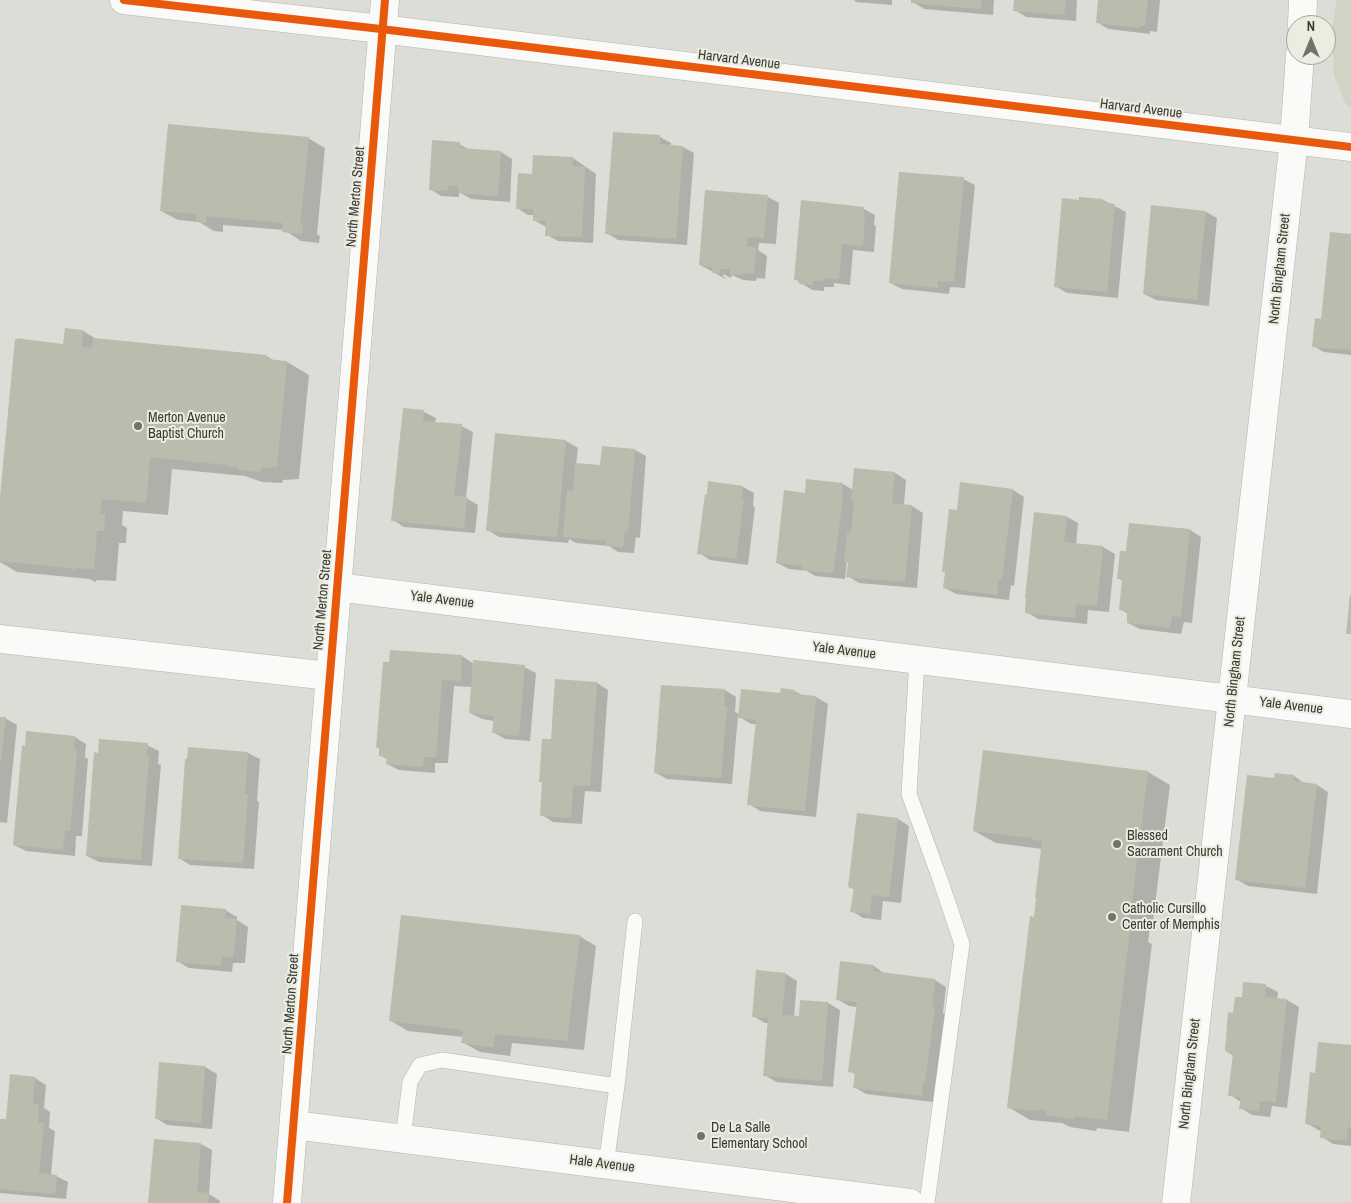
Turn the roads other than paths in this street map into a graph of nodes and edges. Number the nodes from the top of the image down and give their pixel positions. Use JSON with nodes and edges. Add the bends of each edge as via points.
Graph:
{"nodes":[{"id":1,"x":124,"y":0,"type":"edge"},
{"id":2,"x":384,"y":0,"type":"edge"},
{"id":3,"x":1303,"y":0,"type":"edge"},
{"id":4,"x":1302,"y":15,"type":"edge"},
{"id":5,"x":382,"y":30,"type":"junction"},
{"id":6,"x":1299,"y":65,"type":"edge"},
{"id":7,"x":1294,"y":140,"type":"junction"},
{"id":8,"x":1351,"y":147,"type":"edge"},
{"id":9,"x":338,"y":587,"type":"junction"},
{"id":10,"x":0,"y":639,"type":"edge"},
{"id":11,"x":918,"y":660,"type":"junction"},
{"id":12,"x":328,"y":676,"type":"junction"},
{"id":13,"x":1232,"y":699,"type":"junction"},
{"id":14,"x":1351,"y":714,"type":"edge"},
{"id":15,"x":635,"y":921,"type":"dead end"},
{"id":16,"x":617,"y":1086,"type":"junction"},
{"id":17,"x":294,"y":1125,"type":"junction"},
{"id":18,"x":403,"y":1139,"type":"junction"},
{"id":19,"x":606,"y":1165,"type":"junction"},
{"id":20,"x":287,"y":1203,"type":"edge"},
{"id":21,"x":910,"y":1203,"type":"edge"},
{"id":22,"x":927,"y":1203,"type":"edge"},
{"id":23,"x":1176,"y":1203,"type":"edge"}],
"edges":[{"from":1,"to":5,"type":"street","name":"Harvard Avenue"},
{"from":2,"to":5,"type":"street","name":"North Merton Street"},
{"from":3,"to":4,"type":"street"},
{"from":5,"to":7,"type":"street","name":"Harvard Avenue"},
{"from":5,"to":9,"type":"street","name":"North Merton Street"},
{"from":6,"to":7,"type":"street","name":"North Bingham Street"},
{"from":7,"to":8,"type":"street","name":"Harvard Avenue"},
{"from":7,"to":13,"type":"street","name":"North Bingham Street"},
{"from":9,"to":11,"type":"street","name":"Yale Avenue"},
{"from":9,"to":12,"type":"street","name":"North Merton Street"},
{"from":10,"to":12,"type":"street"},
{"from":11,"to":13,"type":"street","name":"Yale Avenue"},
{"from":11,"to":22,"type":"lane","via":[[909,794],[962,944]]},
{"from":12,"to":17,"type":"street","name":"North Merton Street"},
{"from":13,"to":14,"type":"street","name":"Yale Avenue"},
{"from":13,"to":23,"type":"street","name":"North Bingham Street"},
{"from":15,"to":16,"type":"lane"},
{"from":16,"to":18,"type":"lane","via":[[442,1060],[420,1065],[410,1082]]},
{"from":16,"to":19,"type":"lane"},
{"from":17,"to":18,"type":"street","name":"Hale Avenue"},
{"from":17,"to":20,"type":"street","name":"North Merton Street"},
{"from":18,"to":19,"type":"street","name":"Hale Avenue"},
{"from":19,"to":21,"type":"street","name":"Hale Avenue"}]}
